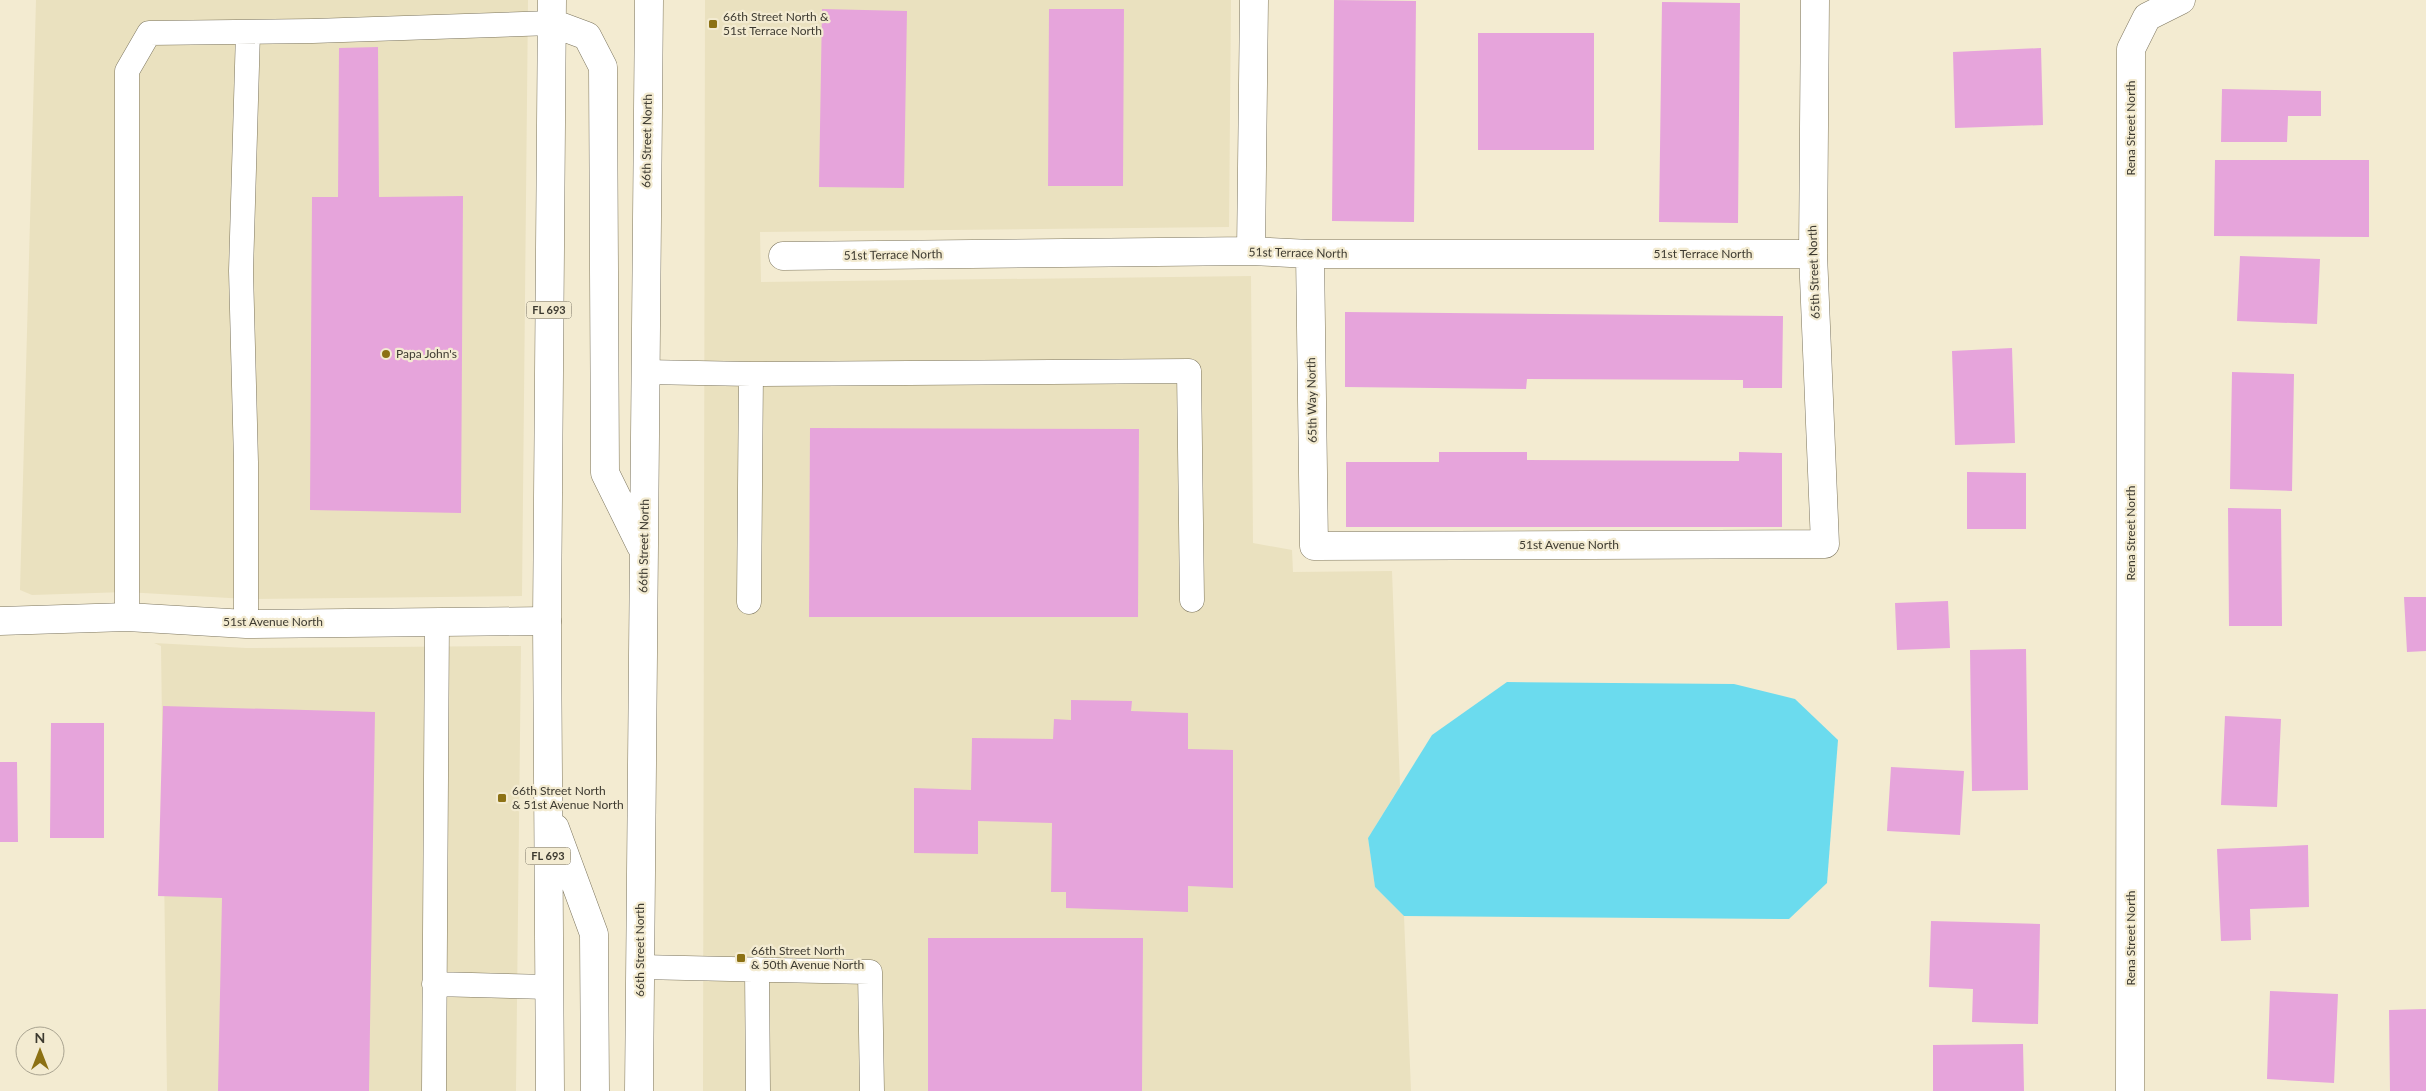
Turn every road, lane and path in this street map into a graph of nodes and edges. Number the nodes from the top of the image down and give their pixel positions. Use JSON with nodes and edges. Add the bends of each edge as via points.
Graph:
{"nodes":[{"id":1,"x":649,"y":0,"type":"edge"},
{"id":2,"x":1254,"y":0,"type":"edge"},
{"id":3,"x":1815,"y":0,"type":"edge"},
{"id":4,"x":2181,"y":0,"type":"edge"},
{"id":5,"x":552,"y":11,"type":"edge"},
{"id":6,"x":248,"y":32,"type":"junction"},
{"id":7,"x":1251,"y":252,"type":"junction"},
{"id":8,"x":1310,"y":254,"type":"junction"},
{"id":9,"x":1812,"y":254,"type":"junction"},
{"id":10,"x":783,"y":256,"type":"dead end"},
{"id":11,"x":645,"y":372,"type":"junction"},
{"id":12,"x":751,"y":374,"type":"junction"},
{"id":13,"x":1825,"y":544,"type":"joint"},
{"id":14,"x":1314,"y":546,"type":"joint"},
{"id":15,"x":644,"y":552,"type":"junction"},
{"id":16,"x":1192,"y":600,"type":"dead end"},
{"id":17,"x":749,"y":602,"type":"dead end"},
{"id":18,"x":127,"y":616,"type":"junction"},
{"id":19,"x":0,"y":621,"type":"edge"},
{"id":20,"x":547,"y":621,"type":"junction"},
{"id":21,"x":437,"y":622,"type":"junction"},
{"id":22,"x":246,"y":624,"type":"junction"},
{"id":23,"x":548,"y":810,"type":"junction"},
{"id":24,"x":640,"y":968,"type":"junction"},
{"id":25,"x":757,"y":969,"type":"junction"},
{"id":26,"x":434,"y":984,"type":"junction"},
{"id":27,"x":549,"y":986,"type":"junction"},
{"id":28,"x":434,"y":1091,"type":"edge"},
{"id":29,"x":550,"y":1091,"type":"edge"},
{"id":30,"x":595,"y":1091,"type":"edge"},
{"id":31,"x":639,"y":1091,"type":"edge"},
{"id":32,"x":758,"y":1091,"type":"edge"},
{"id":33,"x":872,"y":1091,"type":"edge"},
{"id":34,"x":2130,"y":1091,"type":"edge"}],
"edges":[{"from":1,"to":11,"type":"street","name":"66th Street North"},
{"from":2,"to":7,"type":"street"},
{"from":3,"to":9,"type":"street","name":"65th Street North"},
{"from":4,"to":34,"type":"street","name":"Rena Street North","via":[[2146,17],[2131,49]]},
{"from":5,"to":6,"type":"lane"},
{"from":5,"to":15,"type":"street","via":[[587,36],[604,67],[605,473]]},
{"from":5,"to":20,"type":"street","number":"FL 693"},
{"from":6,"to":18,"type":"lane","via":[[149,33],[127,71]]},
{"from":6,"to":22,"type":"lane","via":[[241,270]]},
{"from":7,"to":8,"type":"street","name":"51st Terrace North"},
{"from":7,"to":10,"type":"street","name":"51st Terrace North"},
{"from":8,"to":9,"type":"street","name":"51st Terrace North"},
{"from":8,"to":14,"type":"street","name":"65th Way North"},
{"from":9,"to":13,"type":"street","name":"65th Street North"},
{"from":11,"to":12,"type":"lane"},
{"from":11,"to":15,"type":"street","name":"66th Street North"},
{"from":12,"to":16,"type":"lane","via":[[1189,371]]},
{"from":12,"to":17,"type":"lane"},
{"from":13,"to":14,"type":"street","name":"51st Avenue North"},
{"from":15,"to":24,"type":"street","name":"66th Street North"},
{"from":18,"to":19,"type":"street","name":"51st Avenue North"},
{"from":18,"to":22,"type":"street","name":"51st Avenue North"},
{"from":20,"to":21,"type":"street","name":"51st Avenue North"},
{"from":20,"to":23,"type":"street","number":"FL 693"},
{"from":21,"to":22,"type":"street","name":"51st Avenue North"},
{"from":21,"to":26,"type":"lane"},
{"from":23,"to":27,"type":"street","number":"FL 693"},
{"from":23,"to":30,"type":"street","via":[[594,934]]},
{"from":24,"to":25,"type":"lane"},
{"from":24,"to":31,"type":"street","name":"66th Street North"},
{"from":25,"to":32,"type":"lane"},
{"from":25,"to":33,"type":"lane","via":[[870,972]]},
{"from":26,"to":27,"type":"lane"},
{"from":26,"to":28,"type":"lane"},
{"from":27,"to":29,"type":"street","number":"FL 693"}]}
